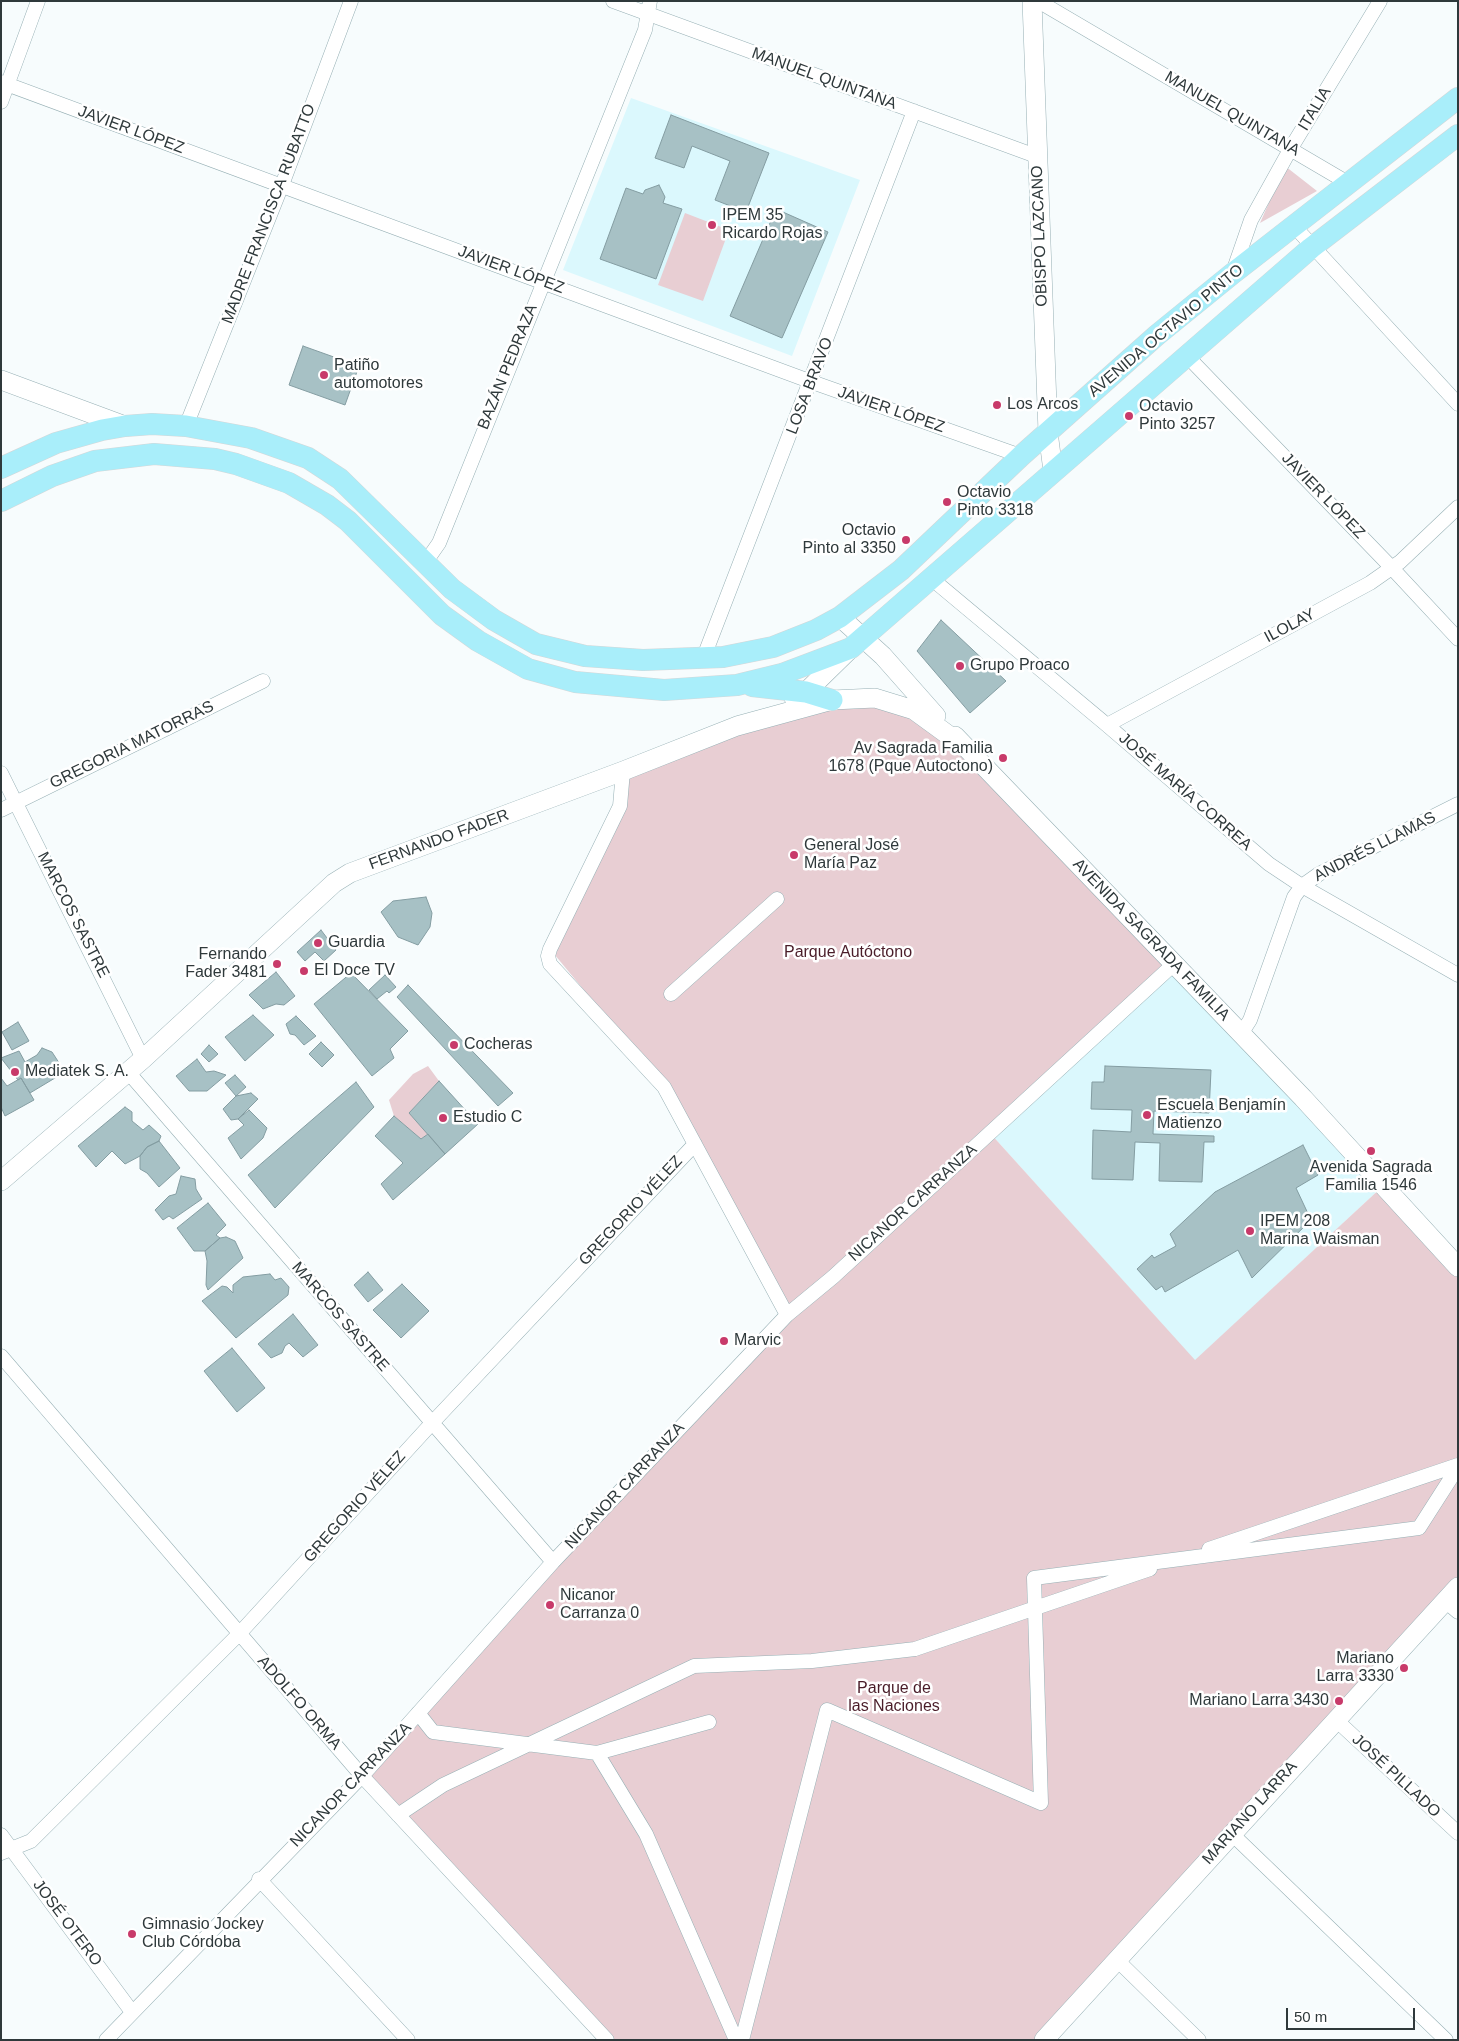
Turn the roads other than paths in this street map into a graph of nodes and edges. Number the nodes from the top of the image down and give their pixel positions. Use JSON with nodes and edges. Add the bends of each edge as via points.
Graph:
{"nodes":[{"id":1,"x":38,"y":1,"type":"edge"},
{"id":2,"x":351,"y":1,"type":"edge"},
{"id":3,"x":613,"y":1,"type":"edge"},
{"id":4,"x":1032,"y":1,"type":"edge"},
{"id":5,"x":1038,"y":1,"type":"edge"},
{"id":6,"x":1380,"y":1,"type":"edge"},
{"id":7,"x":649,"y":8,"type":"edge"},
{"id":8,"x":4,"y":83,"type":"edge"},
{"id":9,"x":1458,"y":98,"type":"edge"},
{"id":10,"x":1,"y":102,"type":"edge"},
{"id":11,"x":914,"y":111,"type":"junction"},
{"id":12,"x":1458,"y":136,"type":"edge"},
{"id":13,"x":1291,"y":148,"type":"junction"},
{"id":14,"x":1036,"y":156,"type":"junction"},
{"id":15,"x":1348,"y":183,"type":"junction"},
{"id":16,"x":282,"y":185,"type":"junction"},
{"id":17,"x":1294,"y":226,"type":"junction"},
{"id":18,"x":1312,"y":248,"type":"junction"},
{"id":19,"x":1232,"y":274,"type":"junction"},
{"id":20,"x":542,"y":281,"type":"junction"},
{"id":21,"x":1186,"y":355,"type":"junction"},
{"id":22,"x":1,"y":380,"type":"edge"},
{"id":23,"x":812,"y":382,"type":"junction"},
{"id":24,"x":1458,"y":404,"type":"edge"},
{"id":25,"x":125,"y":426,"type":"junction"},
{"id":26,"x":186,"y":426,"type":"junction"},
{"id":27,"x":1048,"y":432,"type":"junction"},
{"id":28,"x":1021,"y":456,"type":"junction"},
{"id":29,"x":1,"y":468,"type":"edge"},
{"id":30,"x":1053,"y":471,"type":"junction"},
{"id":31,"x":1,"y":501,"type":"edge"},
{"id":32,"x":1458,"y":506,"type":"edge"},
{"id":33,"x":425,"y":563,"type":"junction"},
{"id":34,"x":1391,"y":567,"type":"junction"},
{"id":35,"x":932,"y":580,"type":"junction"},
{"id":36,"x":840,"y":617,"type":"junction"},
{"id":37,"x":1458,"y":639,"type":"edge"},
{"id":38,"x":857,"y":643,"type":"junction"},
{"id":39,"x":703,"y":659,"type":"junction"},
{"id":40,"x":263,"y":681,"type":"dead end"},
{"id":41,"x":737,"y":685,"type":"junction"},
{"id":42,"x":806,"y":692,"type":"junction"},
{"id":43,"x":832,"y":700,"type":"junction"},
{"id":44,"x":1107,"y":725,"type":"junction"},
{"id":45,"x":737,"y":726,"type":"junction"},
{"id":46,"x":962,"y":745,"type":"junction"},
{"id":47,"x":623,"y":771,"type":"junction"},
{"id":48,"x":1,"y":773,"type":"edge"},
{"id":49,"x":16,"y":802,"type":"junction"},
{"id":50,"x":1458,"y":804,"type":"edge"},
{"id":51,"x":1,"y":810,"type":"edge"},
{"id":52,"x":1302,"y":886,"type":"junction"},
{"id":53,"x":777,"y":899,"type":"dead end"},
{"id":54,"x":1174,"y":964,"type":"junction"},
{"id":55,"x":1458,"y":975,"type":"edge"},
{"id":56,"x":671,"y":994,"type":"dead end"},
{"id":57,"x":1241,"y":1034,"type":"junction"},
{"id":58,"x":143,"y":1059,"type":"junction"},
{"id":59,"x":128,"y":1072,"type":"junction"},
{"id":60,"x":695,"y":1144,"type":"junction"},
{"id":61,"x":1,"y":1181,"type":"edge"},
{"id":62,"x":1457,"y":1264,"type":"edge"},
{"id":63,"x":787,"y":1315,"type":"junction"},
{"id":64,"x":1,"y":1356,"type":"edge"},
{"id":65,"x":432,"y":1423,"type":"junction"},
{"id":66,"x":1458,"y":1466,"type":"edge"},
{"id":67,"x":1178,"y":1560,"type":"junction"},
{"id":68,"x":553,"y":1562,"type":"junction"},
{"id":69,"x":1454,"y":1600,"type":"edge"},
{"id":70,"x":1035,"y":1608,"type":"junction"},
{"id":71,"x":239,"y":1634,"type":"junction"},
{"id":72,"x":418,"y":1714,"type":"junction"},
{"id":73,"x":1335,"y":1719,"type":"junction"},
{"id":74,"x":709,"y":1722,"type":"dead end"},
{"id":75,"x":529,"y":1744,"type":"junction"},
{"id":76,"x":597,"y":1753,"type":"junction"},
{"id":77,"x":362,"y":1776,"type":"junction"},
{"id":78,"x":398,"y":1814,"type":"junction"},
{"id":79,"x":1458,"y":1832,"type":"edge"},
{"id":80,"x":1,"y":1834,"type":"edge"},
{"id":81,"x":1232,"y":1834,"type":"junction"},
{"id":82,"x":6,"y":1851,"type":"edge"},
{"id":83,"x":259,"y":1879,"type":"junction"},
{"id":84,"x":1117,"y":1960,"type":"junction"},
{"id":85,"x":132,"y":2012,"type":"junction"},
{"id":86,"x":106,"y":2040,"type":"edge"},
{"id":87,"x":408,"y":2040,"type":"edge"},
{"id":88,"x":608,"y":2040,"type":"edge"},
{"id":89,"x":736,"y":2040,"type":"edge"},
{"id":90,"x":742,"y":2040,"type":"edge"},
{"id":91,"x":1044,"y":2040,"type":"edge"},
{"id":92,"x":1199,"y":2040,"type":"edge"},
{"id":93,"x":1446,"y":2040,"type":"edge"}],
"edges":[{"from":1,"to":8,"type":"street"},
{"from":2,"to":16,"type":"street","name":"MADRE FRANCISCA RUBATTO"},
{"from":3,"to":7,"type":"street","name":"MANUEL QUINTANA"},
{"from":4,"to":14,"type":"main road","name":"OBISPO LAZCANO"},
{"from":5,"to":13,"type":"street","name":"MANUEL QUINTANA"},
{"from":6,"to":13,"type":"street","name":"ITALIA"},
{"from":7,"to":11,"type":"street","name":"MANUEL QUINTANA"},
{"from":7,"to":20,"type":"street","name":"BAZÁN PEDRAZA","via":[[645,30]]},
{"from":8,"to":10,"type":"street"},
{"from":8,"to":16,"type":"street","name":"JAVIER LÓPEZ"},
{"from":9,"to":15,"type":"main road","name":"AVENIDA OCTAVIO PINTO"},
{"from":11,"to":14,"type":"street","name":"MANUEL QUINTANA"},
{"from":11,"to":23,"type":"street","name":"LOSA BRAVO"},
{"from":12,"to":18,"type":"main road","name":"AVENIDA OCTAVIO PINTO"},
{"from":13,"to":15,"type":"street","name":"MANUEL QUINTANA"},
{"from":13,"to":19,"type":"street","name":"ITALIA","via":[[1251,220]]},
{"from":14,"to":27,"type":"main road","name":"OBISPO LAZCANO"},
{"from":15,"to":17,"type":"main road","name":"AVENIDA OCTAVIO PINTO"},
{"from":16,"to":20,"type":"street","name":"JAVIER LÓPEZ"},
{"from":16,"to":26,"type":"street","name":"MADRE FRANCISCA RUBATTO"},
{"from":17,"to":18,"type":"street"},
{"from":17,"to":19,"type":"main road","name":"AVENIDA OCTAVIO PINTO"},
{"from":18,"to":21,"type":"main road","name":"AVENIDA OCTAVIO PINTO"},
{"from":18,"to":24,"type":"street"},
{"from":19,"to":27,"type":"main road","name":"AVENIDA OCTAVIO PINTO"},
{"from":20,"to":23,"type":"street","name":"JAVIER LÓPEZ"},
{"from":20,"to":33,"type":"street","name":"BAZÁN PEDRAZA","via":[[439,543]]},
{"from":21,"to":30,"type":"main road","name":"AVENIDA OCTAVIO PINTO"},
{"from":21,"to":34,"type":"street","name":"JAVIER LÓPEZ"},
{"from":22,"to":25,"type":"main road"},
{"from":23,"to":28,"type":"street","name":"JAVIER LÓPEZ"},
{"from":23,"to":39,"type":"street","name":"LOSA BRAVO"},
{"from":25,"to":26,"type":"main road","name":"AVENIDA OCTAVIO PINTO"},
{"from":25,"to":29,"type":"main road","name":"AVENIDA OCTAVIO PINTO","via":[[56,443]]},
{"from":26,"to":33,"type":"main road","name":"AVENIDA OCTAVIO PINTO","via":[[251,438],[308,458],[359,495]]},
{"from":27,"to":28,"type":"main road","name":"AVENIDA OCTAVIO PINTO"},
{"from":27,"to":30,"type":"main road","name":"OBISPO LAZCANO"},
{"from":28,"to":36,"type":"main road","name":"AVENIDA OCTAVIO PINTO","via":[[901,570]]},
{"from":30,"to":35,"type":"main road","name":"AVENIDA OCTAVIO PINTO"},
{"from":31,"to":41,"type":"main road","via":[[72,468],[123,456],[194,456],[236,464],[289,483],[327,505],[348,521],[442,615],[486,647],[528,670],[575,682],[664,690]]},
{"from":32,"to":34,"type":"street","name":"ILOLAY"},
{"from":33,"to":39,"type":"main road","name":"AVENIDA OCTAVIO PINTO","via":[[452,589],[536,644],[585,656],[643,660]]},
{"from":34,"to":37,"type":"street","name":"JAVIER LÓPEZ"},
{"from":34,"to":44,"type":"street","name":"ILOLAY","via":[[1370,583]]},
{"from":35,"to":38,"type":"main road","name":"AVENIDA OCTAVIO PINTO"},
{"from":35,"to":44,"type":"street","name":"JOSÉ MARÍA CORREA"},
{"from":36,"to":38,"type":"main road","name":"AVENIDA SAGRADA FAMILIA"},
{"from":36,"to":39,"type":"main road","name":"AVENIDA OCTAVIO PINTO","via":[[773,647]]},
{"from":38,"to":41,"type":"main road","name":"AVENIDA OCTAVIO PINTO","via":[[782,674]]},
{"from":38,"to":42,"type":"main road"},
{"from":38,"to":46,"type":"main road","name":"AVENIDA SAGRADA FAMILIA"},
{"from":40,"to":49,"type":"street","name":"GREGORIA MATORRAS"},
{"from":41,"to":42,"type":"main road"},
{"from":42,"to":43,"type":"main road"},
{"from":42,"to":45,"type":"main road"},
{"from":43,"to":45,"type":"main road","name":"FERNANDO FADER"},
{"from":43,"to":46,"type":"main road","name":"FERNANDO FADER","via":[[875,698],[914,710]]},
{"from":44,"to":52,"type":"street","name":"JOSÉ MARÍA CORREA","via":[[1269,864]]},
{"from":45,"to":47,"type":"main road","name":"FERNANDO FADER"},
{"from":46,"to":54,"type":"main road","name":"AVENIDA SAGRADA FAMILIA"},
{"from":47,"to":58,"type":"main road","name":"FERNANDO FADER","via":[[350,873],[334,883]]},
{"from":47,"to":60,"type":"street","via":[[620,806],[548,956],[550,964],[664,1087]]},
{"from":48,"to":49,"type":"street","name":"MARCOS SASTRE"},
{"from":49,"to":51,"type":"street","name":"GREGORIA MATORRAS"},
{"from":49,"to":58,"type":"street","name":"MARCOS SASTRE"},
{"from":50,"to":52,"type":"street","name":"ANDRÉS LLAMAS","via":[[1319,874]]},
{"from":52,"to":55,"type":"street","name":"JOSÉ MARÍA CORREA"},
{"from":52,"to":57,"type":"street","name":"ANDRÉS LLAMAS","via":[[1294,897],[1250,1020]]},
{"from":53,"to":56,"type":"street"},
{"from":54,"to":57,"type":"main road","name":"AVENIDA SAGRADA FAMILIA"},
{"from":54,"to":63,"type":"street","name":"NICANOR CARRANZA"},
{"from":57,"to":62,"type":"main road","name":"AVENIDA SAGRADA FAMILIA"},
{"from":58,"to":59,"type":"main road","name":"FERNANDO FADER"},
{"from":59,"to":61,"type":"main road","name":"FERNANDO FADER"},
{"from":59,"to":65,"type":"street","name":"MARCOS SASTRE"},
{"from":60,"to":63,"type":"street"},
{"from":60,"to":65,"type":"street","name":"GREGORIO VÉLEZ"},
{"from":63,"to":68,"type":"street","name":"NICANOR CARRANZA"},
{"from":64,"to":71,"type":"street","name":"ADOLFO ORMA"},
{"from":65,"to":68,"type":"street","name":"MARCOS SASTRE"},
{"from":65,"to":71,"type":"street","name":"GREGORIO VÉLEZ"},
{"from":66,"to":67,"type":"street"},
{"from":66,"to":67,"type":"street","via":[[1419,1528]]},
{"from":67,"to":70,"type":"street"},
{"from":67,"to":70,"type":"street","via":[[1034,1578]]},
{"from":68,"to":72,"type":"street","name":"NICANOR CARRANZA"},
{"from":69,"to":73,"type":"main road","name":"MARIANO LARRA"},
{"from":70,"to":75,"type":"street","via":[[915,1649],[812,1660],[694,1666]]},
{"from":70,"to":90,"type":"street","via":[[1041,1803],[827,1710]]},
{"from":71,"to":77,"type":"street","name":"ADOLFO ORMA"},
{"from":71,"to":82,"type":"street","name":"GREGORIO VÉLEZ","via":[[31,1841]]},
{"from":72,"to":75,"type":"street","via":[[433,1732]]},
{"from":72,"to":77,"type":"street","name":"NICANOR CARRANZA"},
{"from":73,"to":79,"type":"street","name":"JOSÉ PILLADO"},
{"from":73,"to":81,"type":"main road","name":"MARIANO LARRA"},
{"from":74,"to":76,"type":"street"},
{"from":75,"to":76,"type":"street"},
{"from":75,"to":78,"type":"street","via":[[443,1785]]},
{"from":76,"to":89,"type":"street","via":[[646,1834]]},
{"from":77,"to":78,"type":"street","name":"ADOLFO ORMA"},
{"from":77,"to":83,"type":"street","name":"NICANOR CARRANZA"},
{"from":78,"to":88,"type":"street","name":"ADOLFO ORMA"},
{"from":80,"to":82,"type":"street","name":"JOSÉ OTERO"},
{"from":81,"to":84,"type":"main road","name":"MARIANO LARRA"},
{"from":81,"to":93,"type":"street"},
{"from":82,"to":85,"type":"street","name":"JOSÉ OTERO"},
{"from":83,"to":85,"type":"street","name":"NICANOR CARRANZA"},
{"from":83,"to":87,"type":"street"},
{"from":84,"to":91,"type":"main road","name":"MARIANO LARRA"},
{"from":84,"to":92,"type":"street"},
{"from":85,"to":86,"type":"street","name":"NICANOR CARRANZA"}]}
